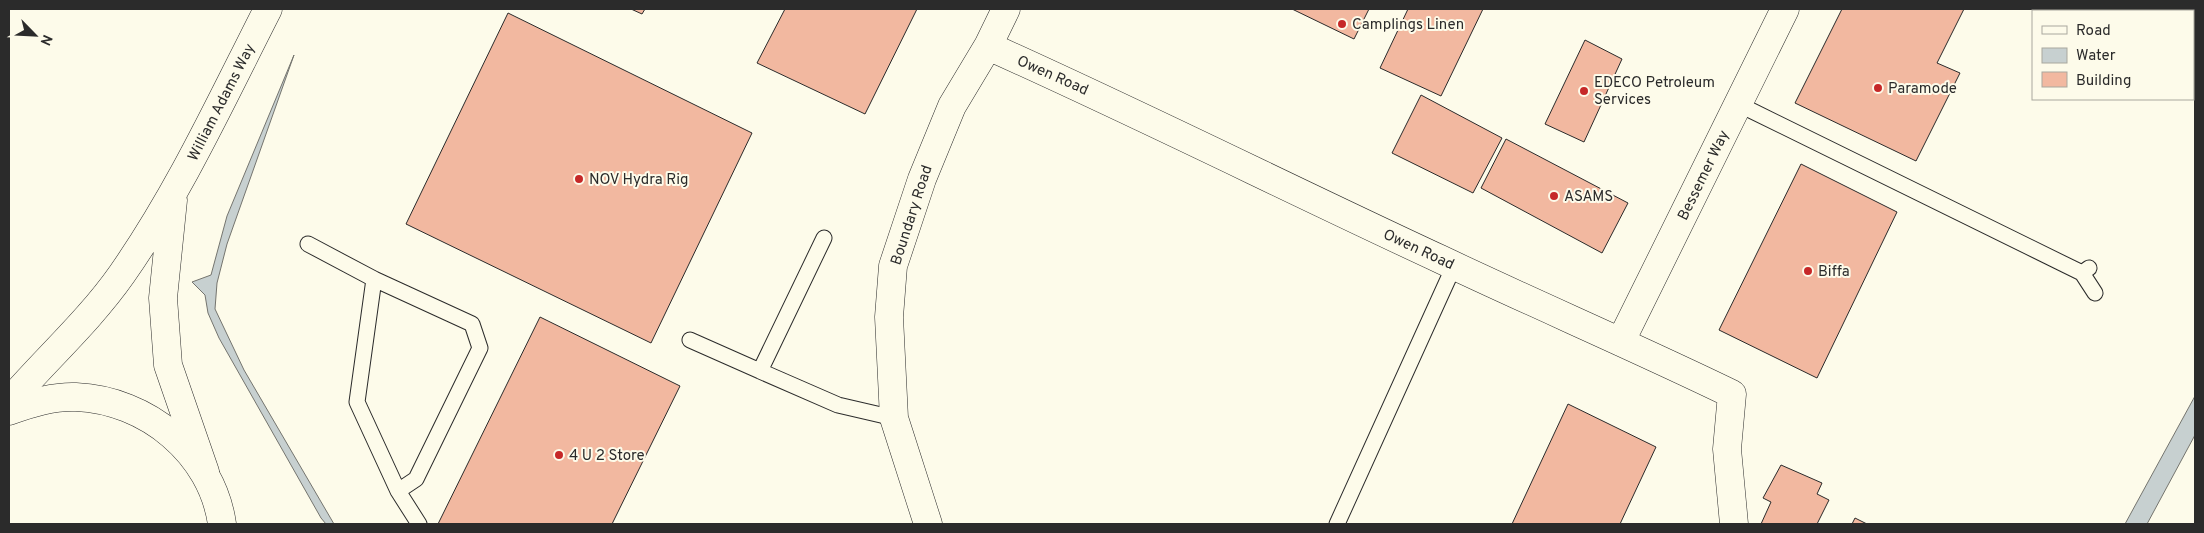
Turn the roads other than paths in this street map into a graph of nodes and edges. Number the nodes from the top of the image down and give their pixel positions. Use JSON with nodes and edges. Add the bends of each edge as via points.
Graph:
{"nodes":[{"id":1,"x":268,"y":9,"type":"edge"},
{"id":2,"x":1006,"y":9,"type":"edge"},
{"id":3,"x":1785,"y":9,"type":"edge"},
{"id":4,"x":988,"y":46,"type":"junction"},
{"id":5,"x":1738,"y":104,"type":"junction"},
{"id":6,"x":173,"y":196,"type":"junction"},
{"id":7,"x":824,"y":238,"type":"dead end"},
{"id":8,"x":308,"y":244,"type":"dead end"},
{"id":9,"x":1454,"y":266,"type":"junction"},
{"id":10,"x":374,"y":279,"type":"junction"},
{"id":11,"x":2094,"y":293,"type":"dead end"},
{"id":12,"x":690,"y":340,"type":"dead end"},
{"id":13,"x":1621,"y":341,"type":"junction"},
{"id":14,"x":760,"y":371,"type":"junction"},
{"id":15,"x":9,"y":402,"type":"edge"},
{"id":16,"x":9,"y":411,"type":"edge"},
{"id":17,"x":894,"y":418,"type":"junction"},
{"id":18,"x":206,"y":475,"type":"junction"},
{"id":19,"x":398,"y":491,"type":"junction"},
{"id":20,"x":226,"y":519,"type":"edge"},
{"id":21,"x":923,"y":523,"type":"edge"},
{"id":22,"x":419,"y":524,"type":"edge"},
{"id":23,"x":1337,"y":524,"type":"edge"},
{"id":24,"x":1734,"y":524,"type":"edge"}],
"edges":[{"from":1,"to":6,"type":"main road","name":"William Adams Way"},
{"from":2,"to":4,"type":"main road","name":"Boundary Road"},
{"from":3,"to":5,"type":"main road","name":"Bessemer Way"},
{"from":4,"to":9,"type":"main road","name":"Owen Road"},
{"from":4,"to":17,"type":"main road","name":"Boundary Road","via":[[952,106],[922,179],[893,266],[888,317]]},
{"from":5,"to":11,"type":"lane","via":[[2085,270]]},
{"from":5,"to":13,"type":"main road","name":"Bessemer Way"},
{"from":6,"to":15,"type":"main road","name":"William Adams Way","via":[[92,313]]},
{"from":6,"to":18,"type":"main road","name":"William Adams Way","via":[[163,298],[168,365]]},
{"from":7,"to":14,"type":"lane"},
{"from":8,"to":10,"type":"lane"},
{"from":9,"to":13,"type":"main road","name":"Owen Road"},
{"from":9,"to":23,"type":"lane"},
{"from":10,"to":19,"type":"lane","via":[[357,402]]},
{"from":10,"to":19,"type":"lane","via":[[472,324],[480,348],[416,479]]},
{"from":12,"to":14,"type":"lane"},
{"from":13,"to":24,"type":"main road","name":"Owen Road","via":[[1732,394],[1727,449]]},
{"from":14,"to":17,"type":"lane","via":[[838,405]]},
{"from":16,"to":18,"type":"main road","via":[[35,401],[75,396],[114,402],[151,418],[167,430],[182,443]]},
{"from":17,"to":21,"type":"main road","name":"Boundary Road"},
{"from":18,"to":20,"type":"main road"},
{"from":19,"to":22,"type":"lane"}]}
